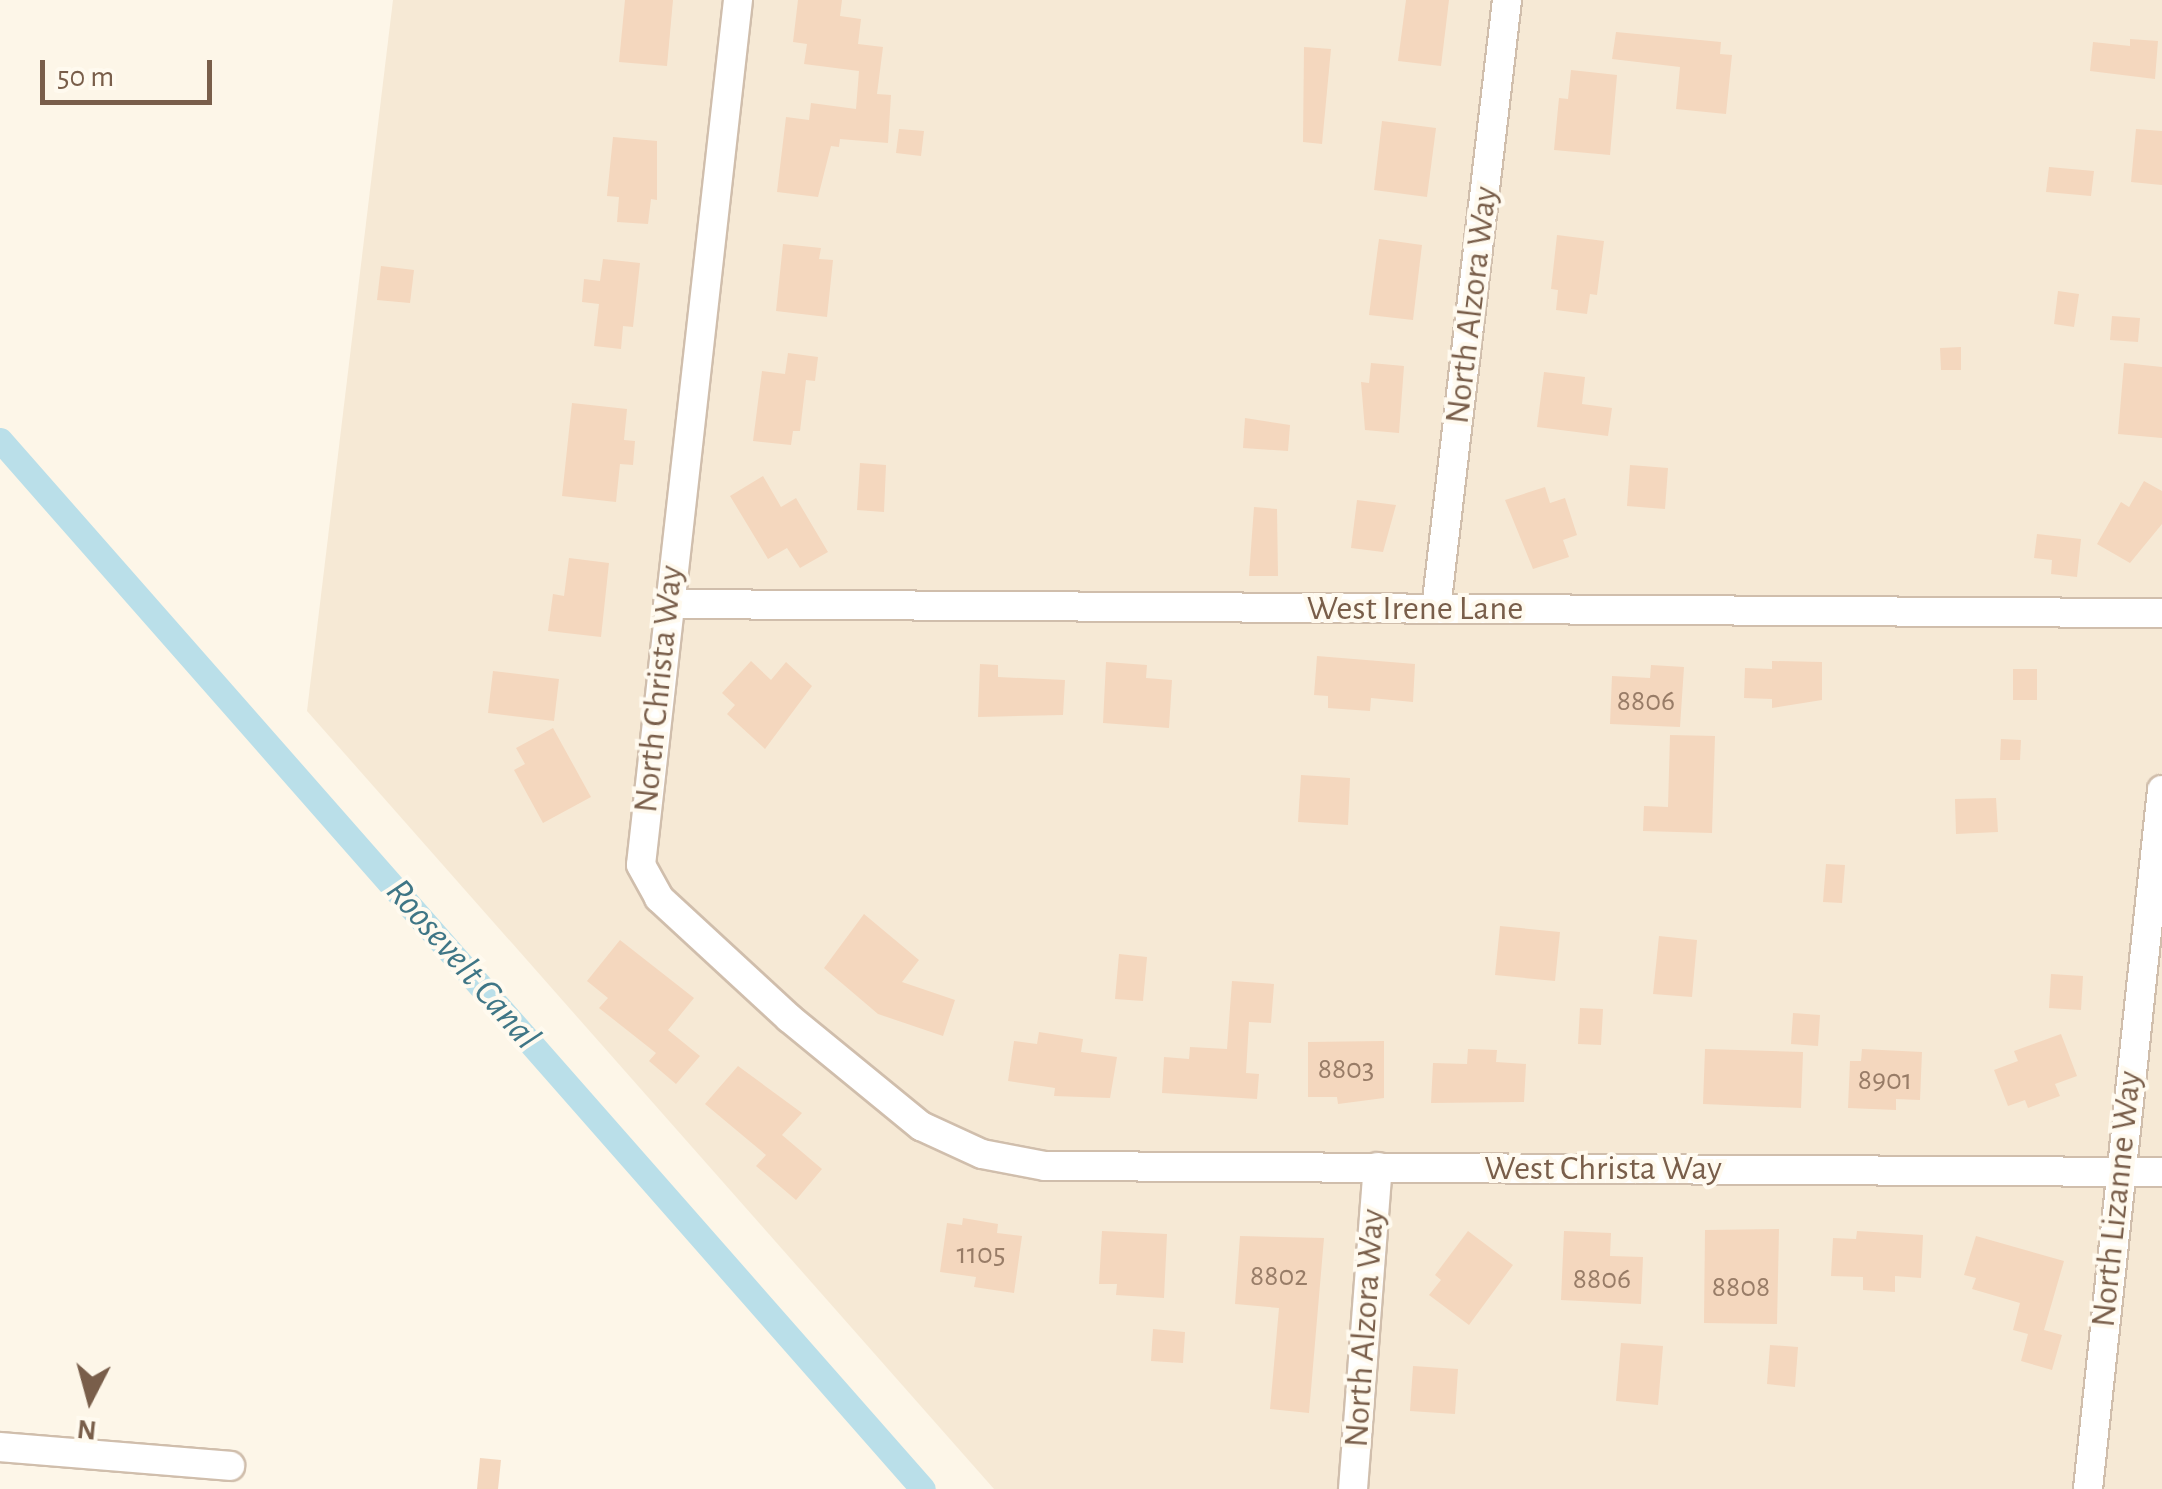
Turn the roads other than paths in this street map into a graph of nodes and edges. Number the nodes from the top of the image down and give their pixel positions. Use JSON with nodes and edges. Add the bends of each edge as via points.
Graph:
{"nodes":[{"id":1,"x":738,"y":0,"type":"edge"},
{"id":2,"x":1507,"y":0,"type":"edge"},
{"id":3,"x":668,"y":604,"type":"junction"},
{"id":4,"x":1436,"y":610,"type":"junction"},
{"id":5,"x":2162,"y":613,"type":"edge"},
{"id":6,"x":2162,"y":790,"type":"edge"},
{"id":7,"x":1044,"y":1166,"type":"joint"},
{"id":8,"x":1378,"y":1167,"type":"junction"},
{"id":9,"x":2118,"y":1172,"type":"junction"},
{"id":10,"x":2162,"y":1172,"type":"edge"},
{"id":11,"x":0,"y":1446,"type":"edge"},
{"id":12,"x":230,"y":1466,"type":"dead end"},
{"id":13,"x":1353,"y":1489,"type":"edge"},
{"id":14,"x":2088,"y":1489,"type":"edge"}],
"edges":[{"from":1,"to":3,"type":"street","name":"North Christa Way"},
{"from":2,"to":4,"type":"street","name":"North Alzora Way"},
{"from":3,"to":4,"type":"street","name":"West Irene Lane"},
{"from":3,"to":7,"type":"street","name":"North Christa Way","via":[[640,865],[659,898],[789,1018],[921,1126],[982,1154]]},
{"from":4,"to":5,"type":"street","name":"West Irene Lane"},
{"from":6,"to":9,"type":"street","name":"North Lizanne Way"},
{"from":7,"to":8,"type":"street","name":"West Christa Way"},
{"from":8,"to":9,"type":"street","name":"West Christa Way"},
{"from":8,"to":13,"type":"street","name":"North Alzora Way"},
{"from":9,"to":10,"type":"street","name":"West Christa Way"},
{"from":9,"to":14,"type":"street","name":"North Lizanne Way"},
{"from":11,"to":12,"type":"street"}]}
